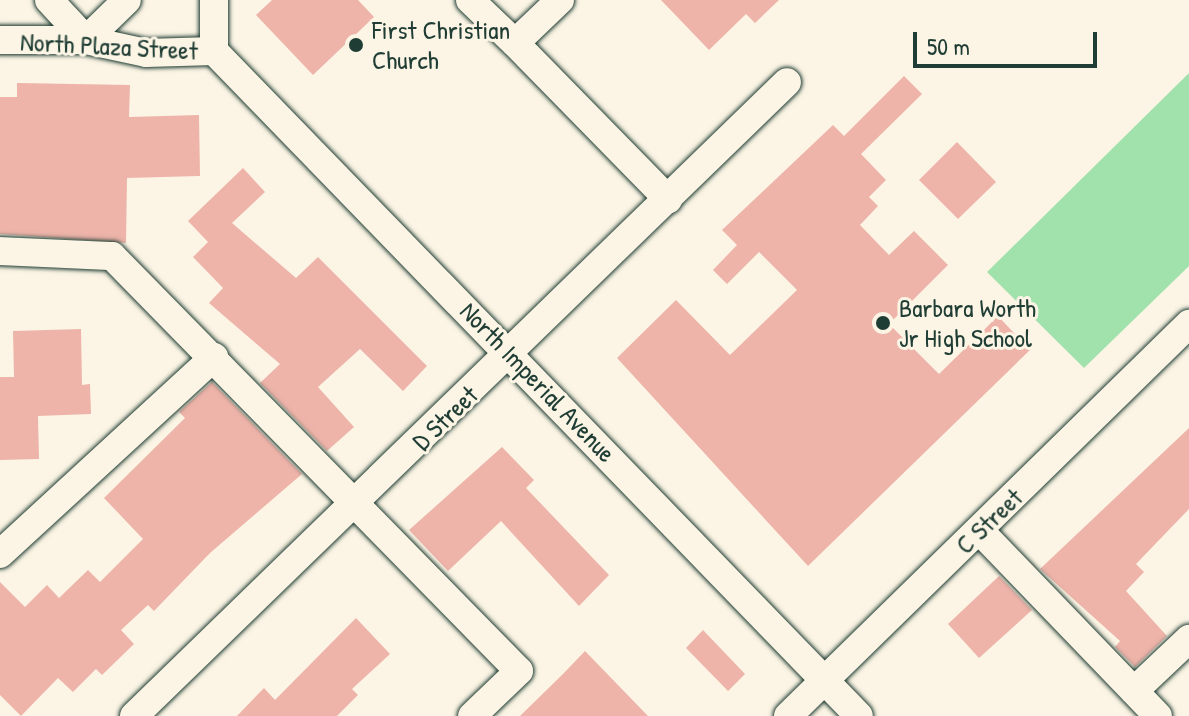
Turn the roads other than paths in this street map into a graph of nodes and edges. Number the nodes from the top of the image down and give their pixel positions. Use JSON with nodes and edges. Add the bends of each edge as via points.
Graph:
{"nodes":[{"id":1,"x":49,"y":0,"type":"edge"},
{"id":2,"x":127,"y":0,"type":"edge"},
{"id":3,"x":214,"y":0,"type":"edge"},
{"id":4,"x":470,"y":0,"type":"edge"},
{"id":5,"x":560,"y":0,"type":"edge"},
{"id":6,"x":0,"y":40,"type":"edge"},
{"id":7,"x":86,"y":40,"type":"junction"},
{"id":8,"x":515,"y":43,"type":"junction"},
{"id":9,"x":214,"y":51,"type":"junction"},
{"id":10,"x":787,"y":82,"type":"dead end"},
{"id":11,"x":668,"y":199,"type":"junction"},
{"id":12,"x":0,"y":251,"type":"edge"},
{"id":13,"x":1189,"y":324,"type":"edge"},
{"id":14,"x":511,"y":354,"type":"junction"},
{"id":15,"x":214,"y":357,"type":"junction"},
{"id":16,"x":359,"y":502,"type":"junction"},
{"id":17,"x":979,"y":530,"type":"junction"},
{"id":18,"x":0,"y":554,"type":"edge"},
{"id":19,"x":1189,"y":639,"type":"edge"},
{"id":20,"x":825,"y":681,"type":"junction"},
{"id":21,"x":1134,"y":691,"type":"junction"},
{"id":22,"x":134,"y":716,"type":"edge"},
{"id":23,"x":472,"y":716,"type":"edge"},
{"id":24,"x":788,"y":716,"type":"edge"},
{"id":25,"x":859,"y":716,"type":"edge"},
{"id":26,"x":1158,"y":716,"type":"edge"}],
"edges":[{"from":1,"to":7,"type":"street"},
{"from":2,"to":7,"type":"street"},
{"from":3,"to":9,"type":"street","name":"North Plaza Street"},
{"from":4,"to":8,"type":"street"},
{"from":5,"to":8,"type":"street"},
{"from":6,"to":7,"type":"street","name":"North Plaza Street"},
{"from":7,"to":9,"type":"street","name":"North Plaza Street","via":[[146,53]]},
{"from":8,"to":11,"type":"street"},
{"from":9,"to":14,"type":"street","name":"North Imperial Avenue"},
{"from":10,"to":11,"type":"street","name":"D Street"},
{"from":11,"to":14,"type":"street","name":"D Street"},
{"from":12,"to":15,"type":"street","via":[[112,256]]},
{"from":13,"to":17,"type":"street","name":"C Street"},
{"from":14,"to":16,"type":"street","name":"D Street"},
{"from":14,"to":20,"type":"street","name":"North Imperial Avenue"},
{"from":15,"to":16,"type":"street"},
{"from":15,"to":18,"type":"street"},
{"from":16,"to":22,"type":"street","name":"D Street"},
{"from":16,"to":23,"type":"street","via":[[519,671]]},
{"from":17,"to":20,"type":"street","name":"C Street"},
{"from":17,"to":21,"type":"street"},
{"from":19,"to":21,"type":"street"},
{"from":20,"to":24,"type":"street","name":"C Street"},
{"from":20,"to":25,"type":"street","name":"North Imperial Avenue"},
{"from":21,"to":26,"type":"street"}]}
